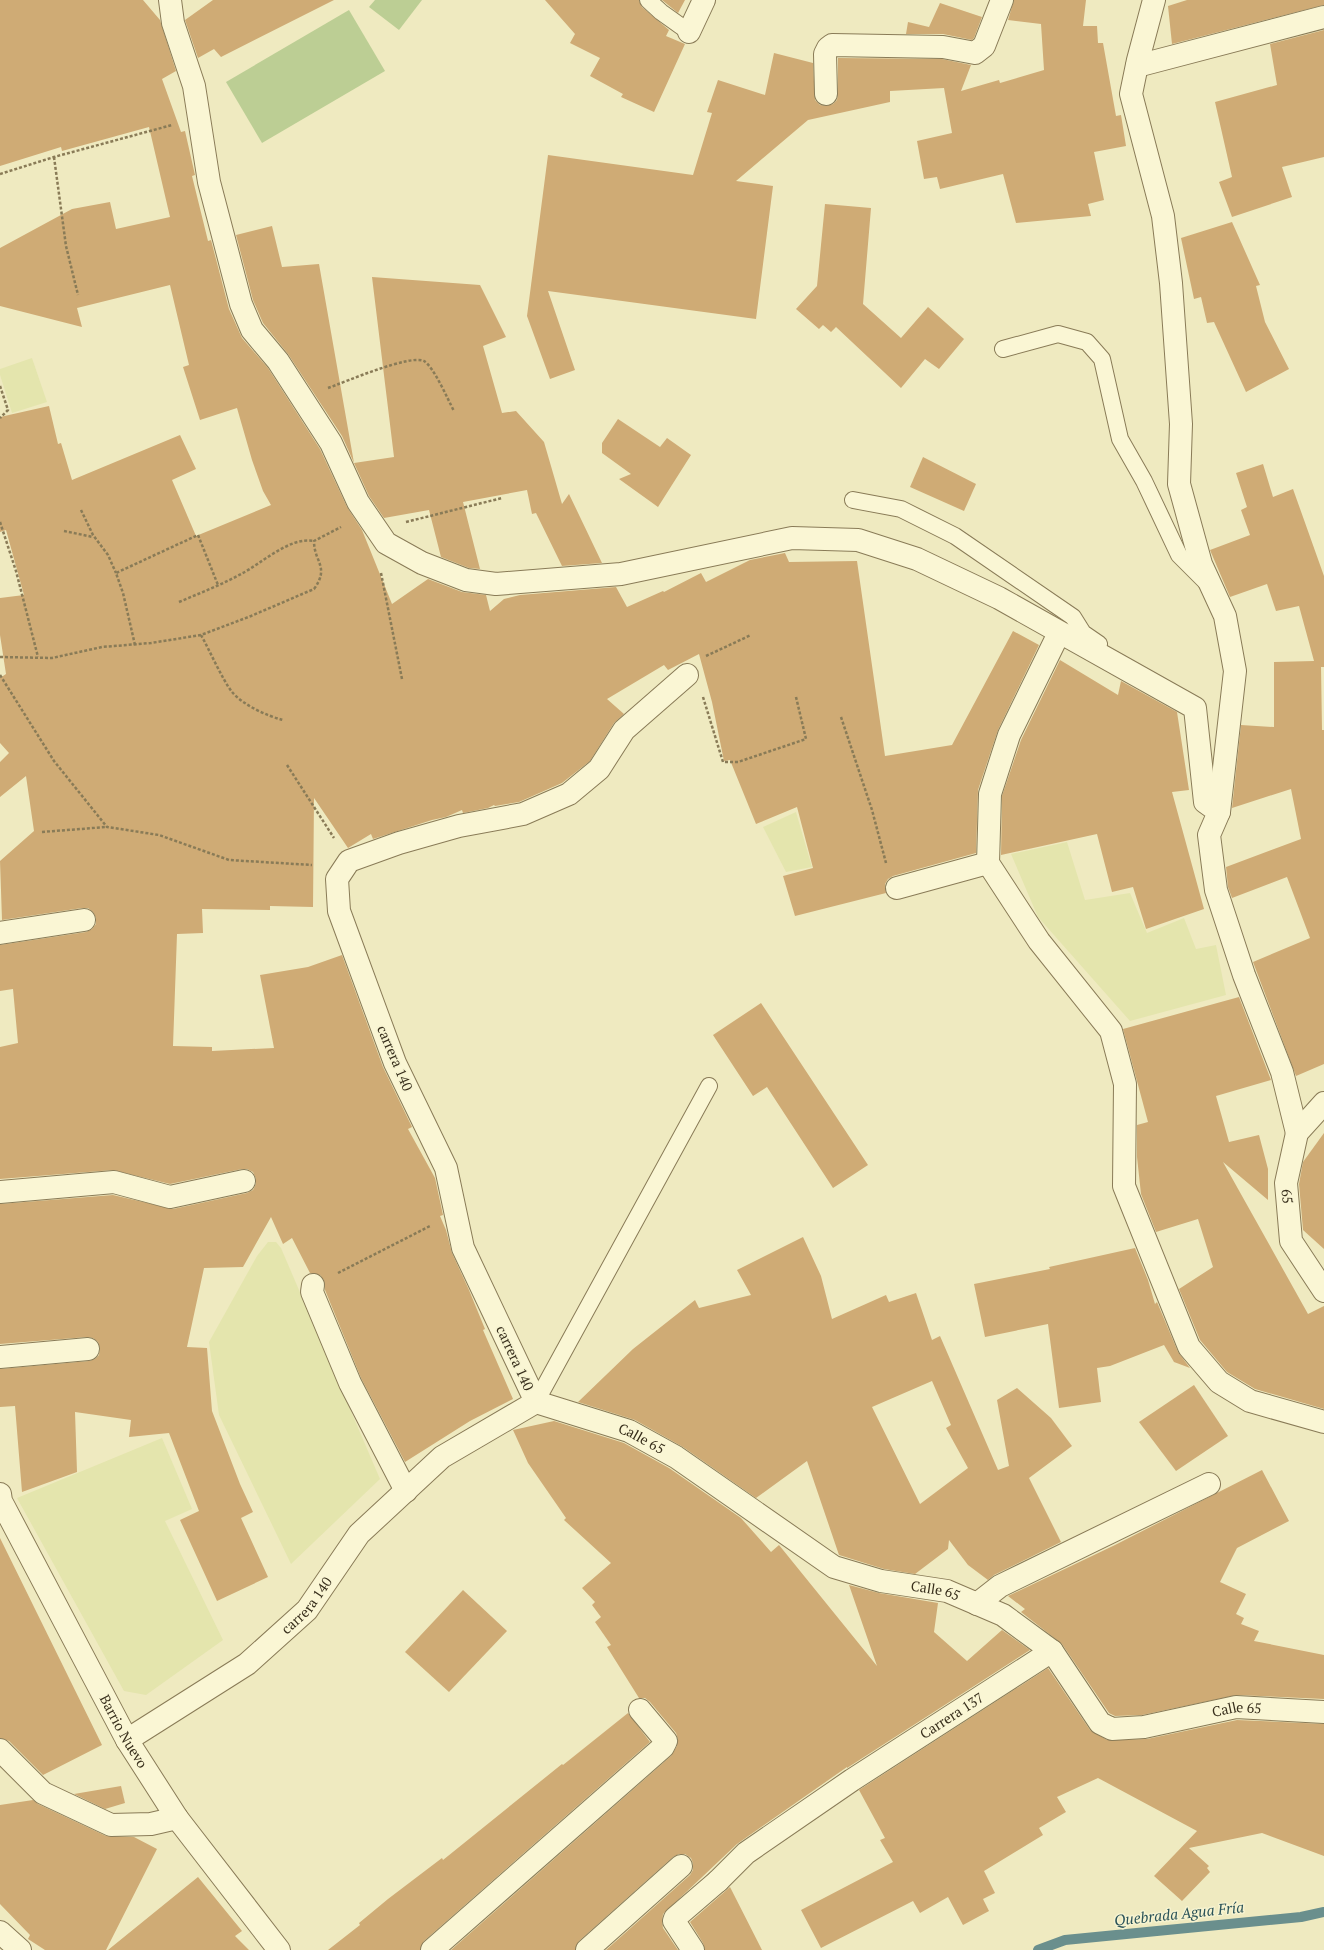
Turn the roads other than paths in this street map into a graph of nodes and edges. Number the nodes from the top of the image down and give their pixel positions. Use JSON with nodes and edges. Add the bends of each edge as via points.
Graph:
{"nodes":[{"id":1,"x":170,"y":0,"type":"edge"},
{"id":2,"x":648,"y":0,"type":"edge"},
{"id":3,"x":704,"y":0,"type":"edge"},
{"id":4,"x":1002,"y":0,"type":"edge"},
{"id":5,"x":1154,"y":0,"type":"edge"},
{"id":6,"x":1324,"y":17,"type":"edge"},
{"id":7,"x":689,"y":32,"type":"joint"},
{"id":8,"x":1137,"y":66,"type":"junction"},
{"id":9,"x":826,"y":94,"type":"dead end"},
{"id":10,"x":1003,"y":349,"type":"dead end"},
{"id":11,"x":854,"y":500,"type":"dead end"},
{"id":12,"x":1212,"y":587,"type":"junction"},
{"id":13,"x":1059,"y":633,"type":"junction"},
{"id":14,"x":687,"y":675,"type":"road end"},
{"id":15,"x":1195,"y":708,"type":"junction"},
{"id":16,"x":1219,"y":812,"type":"junction"},
{"id":17,"x":988,"y":863,"type":"junction"},
{"id":18,"x":897,"y":888,"type":"road end"},
{"id":19,"x":84,"y":920,"type":"dead end"},
{"id":20,"x":0,"y":934,"type":"edge"},
{"id":21,"x":709,"y":1086,"type":"dead end"},
{"id":22,"x":1324,"y":1103,"type":"edge"},
{"id":23,"x":1297,"y":1133,"type":"junction"},
{"id":24,"x":244,"y":1181,"type":"dead end"},
{"id":25,"x":0,"y":1192,"type":"edge"},
{"id":26,"x":313,"y":1285,"type":"road end"},
{"id":27,"x":1324,"y":1291,"type":"edge"},
{"id":28,"x":88,"y":1349,"type":"dead end"},
{"id":29,"x":0,"y":1357,"type":"edge"},
{"id":30,"x":536,"y":1402,"type":"junction"},
{"id":31,"x":1324,"y":1422,"type":"edge"},
{"id":32,"x":1208,"y":1484,"type":"dead end"},
{"id":33,"x":406,"y":1491,"type":"junction"},
{"id":34,"x":0,"y":1499,"type":"edge"},
{"id":35,"x":977,"y":1604,"type":"junction"},
{"id":36,"x":1052,"y":1651,"type":"junction"},
{"id":37,"x":640,"y":1710,"type":"dead end"},
{"id":38,"x":1324,"y":1712,"type":"edge"},
{"id":39,"x":128,"y":1740,"type":"junction"},
{"id":40,"x":0,"y":1750,"type":"edge"},
{"id":41,"x":178,"y":1818,"type":"junction"},
{"id":42,"x":682,"y":1866,"type":"dead end"},
{"id":43,"x":0,"y":1932,"type":"edge"},
{"id":44,"x":20,"y":1950,"type":"edge"},
{"id":45,"x":279,"y":1950,"type":"edge"},
{"id":46,"x":432,"y":1950,"type":"edge"},
{"id":47,"x":587,"y":1950,"type":"edge"},
{"id":48,"x":693,"y":1950,"type":"edge"}],
"edges":[{"from":1,"to":13,"type":"street","via":[[174,23],[194,86],[209,182],[241,304],[252,330],[278,361],[304,401],[330,443],[358,502],[376,529],[422,563],[466,580],[496,584],[621,574],[792,538],[858,540],[917,559],[999,598]]},
{"from":2,"to":7,"type":"lane"},
{"from":3,"to":7,"type":"street"},
{"from":4,"to":9,"type":"street","via":[[984,46],[975,53],[943,47],[832,45],[825,54]]},
{"from":5,"to":8,"type":"street"},
{"from":6,"to":8,"type":"street"},
{"from":8,"to":12,"type":"street","via":[[1131,94],[1163,216],[1171,283],[1181,424],[1179,484],[1201,564]]},
{"from":10,"to":12,"type":"lane","via":[[1058,334],[1087,342],[1102,358],[1120,439],[1144,481],[1179,555]]},
{"from":11,"to":15,"type":"lane","via":[[901,508],[955,536],[1073,617],[1083,633]]},
{"from":12,"to":16,"type":"street","via":[[1225,616],[1235,671]]},
{"from":13,"to":15,"type":"street"},
{"from":13,"to":17,"type":"street","via":[[1009,734],[990,794]]},
{"from":14,"to":30,"type":"street","name":"carrera 140","via":[[624,730],[599,769],[569,794],[524,814],[459,826],[399,842],[349,861],[337,879],[339,911],[395,1063],[446,1168],[463,1248]]},
{"from":15,"to":16,"type":"street","via":[[1205,802]]},
{"from":16,"to":23,"type":"street","via":[[1209,834],[1216,890],[1244,975],[1282,1072]]},
{"from":17,"to":18,"type":"street"},
{"from":17,"to":31,"type":"street","via":[[1039,941],[1112,1031],[1125,1084],[1124,1186],[1189,1347],[1219,1382],[1250,1401]]},
{"from":19,"to":20,"type":"street"},
{"from":21,"to":30,"type":"lane"},
{"from":22,"to":23,"type":"street","name":"65"},
{"from":23,"to":27,"type":"street","name":"65","via":[[1286,1183],[1291,1241]]},
{"from":24,"to":25,"type":"street","via":[[170,1197],[114,1182]]},
{"from":26,"to":33,"type":"street","via":[[312,1292],[350,1383]]},
{"from":28,"to":29,"type":"street"},
{"from":30,"to":33,"type":"street","name":"carrera 140","via":[[442,1457]]},
{"from":30,"to":35,"type":"street","name":"Calle 65","via":[[629,1431],[676,1457],[834,1567],[881,1581],[946,1591]]},
{"from":32,"to":35,"type":"street","via":[[1000,1586]]},
{"from":33,"to":39,"type":"street","name":"carrera 140","via":[[359,1534],[307,1610],[247,1664]]},
{"from":34,"to":39,"type":"street","name":"Barrio Nuevo"},
{"from":35,"to":36,"type":"street","name":"Calle 65","via":[[1003,1615]]},
{"from":36,"to":38,"type":"street","name":"Calle 65","via":[[1100,1723],[1112,1729],[1144,1727],[1236,1707]]},
{"from":36,"to":48,"type":"street","name":"Carrera 137","via":[[852,1780],[746,1853],[675,1918],[674,1921]]},
{"from":37,"to":46,"type":"street","via":[[666,1741],[663,1748]]},
{"from":39,"to":41,"type":"street","name":"Barrio Nuevo"},
{"from":40,"to":41,"type":"street","via":[[44,1793],[111,1824],[151,1824]]},
{"from":41,"to":45,"type":"street","name":"Barrio Nuevo"},
{"from":42,"to":47,"type":"street"},
{"from":43,"to":44,"type":"street"}]}
